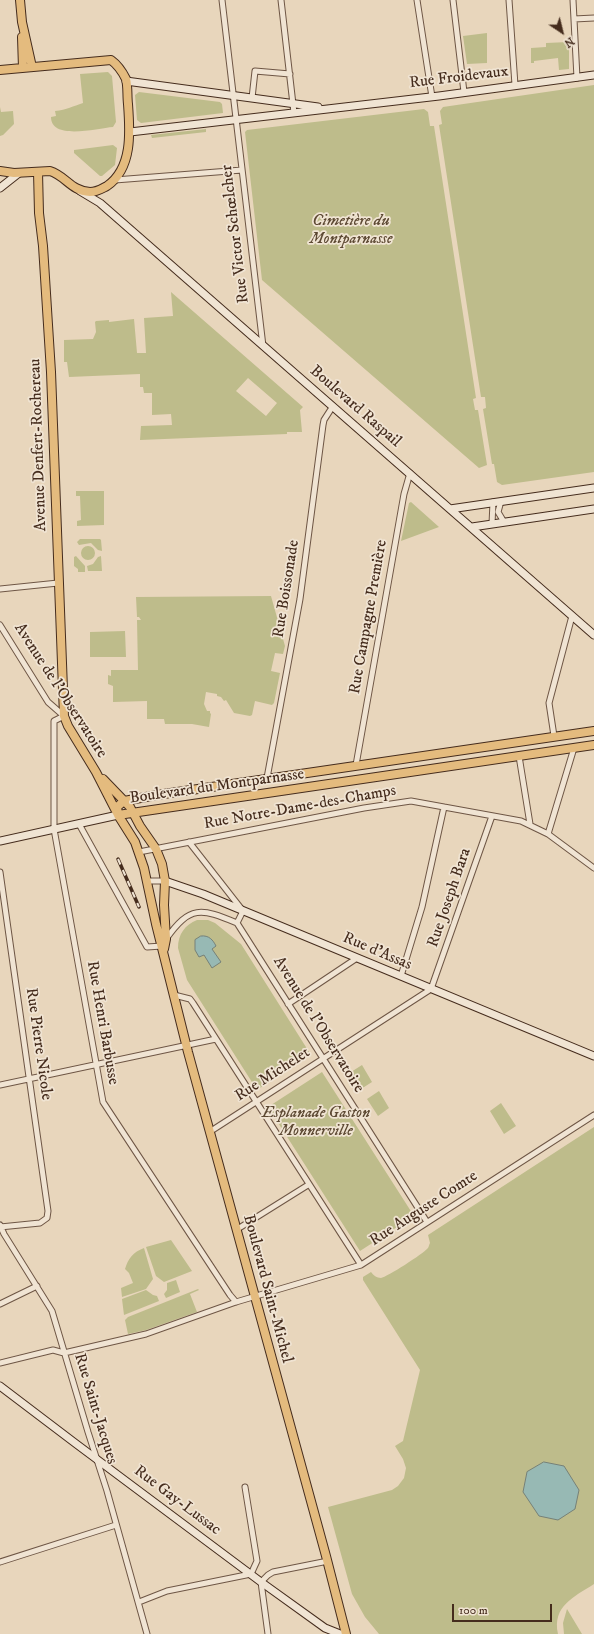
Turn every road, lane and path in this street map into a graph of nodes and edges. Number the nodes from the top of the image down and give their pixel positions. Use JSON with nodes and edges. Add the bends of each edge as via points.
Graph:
{"nodes":[{"id":1,"x":20,"y":0,"type":"edge"},
{"id":2,"x":222,"y":0,"type":"edge"},
{"id":3,"x":281,"y":0,"type":"edge"},
{"id":4,"x":417,"y":0,"type":"edge"},
{"id":5,"x":453,"y":0,"type":"edge"},
{"id":6,"x":510,"y":0,"type":"edge"},
{"id":7,"x":573,"y":0,"type":"edge"},
{"id":8,"x":22,"y":15,"type":"junction"},
{"id":9,"x":594,"y":18,"type":"edge"},
{"id":10,"x":574,"y":19,"type":"junction"},
{"id":11,"x":32,"y":67,"type":"junction"},
{"id":12,"x":23,"y":68,"type":"junction"},
{"id":13,"x":0,"y":70,"type":"edge"},
{"id":14,"x":290,"y":74,"type":"junction"},
{"id":15,"x":594,"y":75,"type":"edge"},
{"id":16,"x":578,"y":78,"type":"junction"},
{"id":17,"x":126,"y":81,"type":"junction"},
{"id":18,"x":515,"y":85,"type":"junction"},
{"id":19,"x":464,"y":92,"type":"junction"},
{"id":20,"x":233,"y":96,"type":"junction"},
{"id":21,"x":432,"y":97,"type":"junction"},
{"id":22,"x":252,"y":98,"type":"junction"},
{"id":23,"x":293,"y":104,"type":"junction"},
{"id":24,"x":328,"y":108,"type":"junction"},
{"id":25,"x":294,"y":112,"type":"junction"},
{"id":26,"x":235,"y":119,"type":"junction"},
{"id":27,"x":130,"y":132,"type":"junction"},
{"id":28,"x":242,"y":170,"type":"junction"},
{"id":29,"x":0,"y":171,"type":"edge"},
{"id":30,"x":38,"y":172,"type":"junction"},
{"id":31,"x":19,"y":173,"type":"junction"},
{"id":32,"x":114,"y":180,"type":"junction"},
{"id":33,"x":0,"y":188,"type":"edge"},
{"id":34,"x":78,"y":190,"type":"junction"},
{"id":35,"x":97,"y":192,"type":"junction"},
{"id":36,"x":97,"y":201,"type":"junction"},
{"id":37,"x":263,"y":346,"type":"junction"},
{"id":38,"x":333,"y":406,"type":"junction"},
{"id":39,"x":410,"y":473,"type":"junction"},
{"id":40,"x":594,"y":488,"type":"edge"},
{"id":41,"x":497,"y":502,"type":"junction"},
{"id":42,"x":450,"y":509,"type":"junction"},
{"id":43,"x":594,"y":509,"type":"edge"},
{"id":44,"x":504,"y":522,"type":"junction"},
{"id":45,"x":492,"y":524,"type":"junction"},
{"id":46,"x":472,"y":528,"type":"junction"},
{"id":47,"x":58,"y":583,"type":"junction"},
{"id":48,"x":0,"y":589,"type":"edge"},
{"id":49,"x":572,"y":616,"type":"junction"},
{"id":50,"x":0,"y":625,"type":"edge"},
{"id":51,"x":594,"y":635,"type":"edge"},
{"id":52,"x":64,"y":716,"type":"junction"},
{"id":53,"x":594,"y":731,"type":"edge"},
{"id":54,"x":554,"y":736,"type":"junction"},
{"id":55,"x":594,"y":745,"type":"edge"},
{"id":56,"x":574,"y":748,"type":"junction"},
{"id":57,"x":519,"y":756,"type":"junction"},
{"id":58,"x":356,"y":765,"type":"junction"},
{"id":59,"x":96,"y":772,"type":"junction"},
{"id":60,"x":267,"y":778,"type":"junction"},
{"id":61,"x":124,"y":801,"type":"junction"},
{"id":62,"x":444,"y":807,"type":"junction"},
{"id":63,"x":134,"y":813,"type":"junction"},
{"id":64,"x":118,"y":815,"type":"junction"},
{"id":65,"x":492,"y":816,"type":"junction"},
{"id":66,"x":79,"y":824,"type":"junction"},
{"id":67,"x":530,"y":824,"type":"junction"},
{"id":68,"x":54,"y":829,"type":"junction"},
{"id":69,"x":548,"y":834,"type":"junction"},
{"id":70,"x":0,"y":842,"type":"edge"},
{"id":71,"x":190,"y":842,"type":"junction"},
{"id":72,"x":156,"y":849,"type":"junction"},
{"id":73,"x":139,"y":852,"type":"junction"},
{"id":74,"x":594,"y":868,"type":"edge"},
{"id":75,"x":0,"y":872,"type":"edge"},
{"id":76,"x":147,"y":881,"type":"junction"},
{"id":77,"x":165,"y":881,"type":"junction"},
{"id":78,"x":1,"y":890,"type":"edge"},
{"id":79,"x":242,"y":911,"type":"junction"},
{"id":80,"x":237,"y":923,"type":"junction"},
{"id":81,"x":164,"y":946,"type":"junction"},
{"id":82,"x":357,"y":958,"type":"junction"},
{"id":83,"x":400,"y":976,"type":"junction"},
{"id":84,"x":431,"y":989,"type":"junction"},
{"id":85,"x":174,"y":995,"type":"junction"},
{"id":86,"x":288,"y":1004,"type":"junction"},
{"id":87,"x":216,"y":1038,"type":"junction"},
{"id":88,"x":187,"y":1046,"type":"junction"},
{"id":89,"x":594,"y":1056,"type":"edge"},
{"id":90,"x":323,"y":1059,"type":"junction"},
{"id":91,"x":96,"y":1065,"type":"junction"},
{"id":92,"x":30,"y":1079,"type":"junction"},
{"id":93,"x":0,"y":1085,"type":"edge"},
{"id":94,"x":256,"y":1102,"type":"junction"},
{"id":95,"x":594,"y":1115,"type":"edge"},
{"id":96,"x":210,"y":1131,"type":"junction"},
{"id":97,"x":308,"y":1185,"type":"junction"},
{"id":98,"x":427,"y":1222,"type":"junction"},
{"id":99,"x":0,"y":1226,"type":"edge"},
{"id":100,"x":236,"y":1230,"type":"junction"},
{"id":101,"x":361,"y":1265,"type":"junction"},
{"id":102,"x":36,"y":1286,"type":"junction"},
{"id":103,"x":254,"y":1297,"type":"junction"},
{"id":104,"x":236,"y":1302,"type":"junction"},
{"id":105,"x":0,"y":1304,"type":"edge"},
{"id":106,"x":64,"y":1353,"type":"junction"},
{"id":107,"x":0,"y":1363,"type":"edge"},
{"id":108,"x":0,"y":1386,"type":"edge"},
{"id":109,"x":96,"y":1459,"type":"junction"},
{"id":110,"x":245,"y":1487,"type":"dead end"},
{"id":111,"x":116,"y":1525,"type":"junction"},
{"id":112,"x":328,"y":1561,"type":"junction"},
{"id":113,"x":0,"y":1562,"type":"edge"},
{"id":114,"x":250,"y":1574,"type":"junction"},
{"id":115,"x":261,"y":1582,"type":"junction"},
{"id":116,"x":139,"y":1602,"type":"junction"},
{"id":117,"x":147,"y":1634,"type":"edge"},
{"id":118,"x":268,"y":1634,"type":"edge"},
{"id":119,"x":340,"y":1634,"type":"edge"},
{"id":120,"x":346,"y":1634,"type":"edge"}],
"edges":[{"from":1,"to":8,"type":"main road"},
{"from":2,"to":20,"type":"street","name":"Rue Victor Schœlcher"},
{"from":3,"to":14,"type":"street"},
{"from":4,"to":21,"type":"street"},
{"from":5,"to":19,"type":"street"},
{"from":6,"to":18,"type":"street"},
{"from":7,"to":10,"type":"street"},
{"from":8,"to":11,"type":"main road"},
{"from":8,"to":12,"type":"main road"},
{"from":9,"to":10,"type":"street"},
{"from":10,"to":16,"type":"street"},
{"from":11,"to":12,"type":"main road"},
{"from":11,"to":17,"type":"main road","via":[[111,60],[118,66]]},
{"from":12,"to":13,"type":"main road"},
{"from":14,"to":22,"type":"street","via":[[255,71]]},
{"from":14,"to":23,"type":"street"},
{"from":15,"to":16,"type":"main road","name":"Rue Froidevaux"},
{"from":16,"to":18,"type":"main road","name":"Rue Froidevaux"},
{"from":17,"to":20,"type":"main road","name":"Rue Froidevaux"},
{"from":17,"to":27,"type":"main road"},
{"from":18,"to":19,"type":"main road","name":"Rue Froidevaux"},
{"from":19,"to":21,"type":"main road","name":"Rue Froidevaux"},
{"from":20,"to":22,"type":"main road","name":"Rue Froidevaux"},
{"from":20,"to":26,"type":"street","name":"Rue Victor Schœlcher"},
{"from":21,"to":24,"type":"main road","name":"Rue Froidevaux"},
{"from":22,"to":23,"type":"main road","name":"Rue Froidevaux"},
{"from":23,"to":24,"type":"main road","name":"Rue Froidevaux"},
{"from":23,"to":25,"type":"street"},
{"from":24,"to":25,"type":"main road","name":"Rue Froidevaux"},
{"from":25,"to":26,"type":"main road","name":"Rue Froidevaux"},
{"from":26,"to":27,"type":"main road","name":"Rue Froidevaux"},
{"from":26,"to":28,"type":"street","name":"Rue Victor Schœlcher"},
{"from":27,"to":32,"type":"main road","via":[[123,167]]},
{"from":28,"to":32,"type":"street"},
{"from":28,"to":37,"type":"street","name":"Rue Victor Schœlcher"},
{"from":29,"to":31,"type":"main road"},
{"from":30,"to":31,"type":"main road"},
{"from":30,"to":34,"type":"main road","via":[[56,172]]},
{"from":30,"to":47,"type":"main road","name":"Avenue Denfert-Rochereau","via":[[51,372]]},
{"from":31,"to":33,"type":"main road"},
{"from":32,"to":35,"type":"main road"},
{"from":34,"to":35,"type":"main road"},
{"from":34,"to":36,"type":"main road","name":"Boulevard Raspail"},
{"from":35,"to":36,"type":"main road"},
{"from":36,"to":37,"type":"main road","name":"Boulevard Raspail"},
{"from":37,"to":38,"type":"main road","name":"Boulevard Raspail"},
{"from":38,"to":39,"type":"main road","name":"Boulevard Raspail"},
{"from":38,"to":60,"type":"street","name":"Rue Boissonade","via":[[323,425],[300,599]]},
{"from":39,"to":42,"type":"main road","name":"Boulevard Raspail"},
{"from":39,"to":58,"type":"street","name":"Rue Campagne Première","via":[[404,494]]},
{"from":40,"to":41,"type":"main road"},
{"from":41,"to":42,"type":"main road"},
{"from":41,"to":44,"type":"street","via":[[499,515]]},
{"from":41,"to":45,"type":"street"},
{"from":42,"to":46,"type":"main road","name":"Boulevard Raspail"},
{"from":43,"to":44,"type":"main road"},
{"from":44,"to":45,"type":"main road"},
{"from":45,"to":46,"type":"main road"},
{"from":46,"to":49,"type":"main road","name":"Boulevard Raspail"},
{"from":47,"to":48,"type":"street"},
{"from":47,"to":52,"type":"main road","name":"Avenue Denfert-Rochereau"},
{"from":49,"to":51,"type":"main road","name":"Boulevard Raspail"},
{"from":49,"to":54,"type":"street","via":[[550,703]]},
{"from":50,"to":52,"type":"street","name":"Avenue de l'Observatoire","via":[[48,702]]},
{"from":52,"to":59,"type":"main road","name":"Avenue de l'Observatoire"},
{"from":52,"to":68,"type":"street","name":"Rue Henri Barbusse","via":[[54,721]]},
{"from":53,"to":54,"type":"main road","name":"Boulevard du Montparnasse"},
{"from":54,"to":58,"type":"main road","name":"Boulevard du Montparnasse"},
{"from":55,"to":56,"type":"main road","name":"Boulevard du Montparnasse"},
{"from":56,"to":57,"type":"main road","name":"Boulevard du Montparnasse"},
{"from":56,"to":69,"type":"street"},
{"from":57,"to":63,"type":"main road","name":"Boulevard du Montparnasse"},
{"from":57,"to":67,"type":"street"},
{"from":58,"to":60,"type":"main road","name":"Boulevard du Montparnasse"},
{"from":59,"to":61,"type":"main road","name":"Avenue de l'Observatoire"},
{"from":59,"to":64,"type":"main road","name":"Avenue de l'Observatoire"},
{"from":60,"to":61,"type":"main road","name":"Boulevard du Montparnasse"},
{"from":61,"to":63,"type":"main road","name":"Avenue de l'Observatoire"},
{"from":61,"to":64,"type":"main road","name":"Boulevard du Montparnasse","via":[[118,807]]},
{"from":62,"to":65,"type":"street","name":"Rue Notre-Dame-des-Champs"},
{"from":62,"to":71,"type":"street","name":"Rue Notre-Dame-des-Champs","via":[[411,801]]},
{"from":62,"to":83,"type":"street","via":[[422,907]]},
{"from":63,"to":64,"type":"main road","name":"Boulevard du Montparnasse"},
{"from":63,"to":72,"type":"main road","name":"Avenue de l'Observatoire"},
{"from":64,"to":66,"type":"main road"},
{"from":64,"to":73,"type":"main road","name":"Avenue de l'Observatoire"},
{"from":65,"to":67,"type":"street","name":"Rue Notre-Dame-des-Champs"},
{"from":65,"to":84,"type":"street","name":"Rue Joseph Bara"},
{"from":66,"to":68,"type":"main road"},
{"from":66,"to":81,"type":"street","via":[[147,947]]},
{"from":67,"to":69,"type":"street","name":"Rue Notre-Dame-des-Champs"},
{"from":68,"to":70,"type":"main road"},
{"from":68,"to":91,"type":"street","name":"Rue Henri Barbusse"},
{"from":69,"to":74,"type":"street","name":"Rue Notre-Dame-des-Champs"},
{"from":71,"to":72,"type":"street","name":"Rue Notre-Dame-des-Champs"},
{"from":71,"to":79,"type":"street"},
{"from":72,"to":73,"type":"street","name":"Rue Notre-Dame-des-Champs"},
{"from":72,"to":77,"type":"main road","name":"Avenue de l'Observatoire"},
{"from":73,"to":76,"type":"main road","name":"Avenue de l'Observatoire"},
{"from":75,"to":78,"type":"street","name":"Rue Pierre Nicole"},
{"from":76,"to":77,"type":"street","name":"Rue d'Assas"},
{"from":76,"to":81,"type":"main road","name":"Avenue de l'Observatoire"},
{"from":77,"to":79,"type":"main road","name":"Rue d'Assas"},
{"from":77,"to":81,"type":"main road","name":"Avenue de l'Observatoire"},
{"from":78,"to":92,"type":"street","name":"Rue Pierre Nicole"},
{"from":79,"to":80,"type":"street"},
{"from":79,"to":82,"type":"main road","name":"Rue d'Assas"},
{"from":80,"to":81,"type":"street","via":[[212,912],[192,914],[180,922]]},
{"from":80,"to":86,"type":"street","name":"Avenue de l'Observatoire"},
{"from":81,"to":85,"type":"main road","name":"Boulevard Saint-Michel"},
{"from":82,"to":83,"type":"main road","name":"Rue d'Assas"},
{"from":82,"to":86,"type":"street"},
{"from":83,"to":84,"type":"main road","name":"Rue d'Assas"},
{"from":84,"to":89,"type":"main road","name":"Rue d'Assas"},
{"from":84,"to":90,"type":"street","name":"Rue Michelet"},
{"from":85,"to":87,"type":"street","via":[[190,999]]},
{"from":85,"to":88,"type":"main road","name":"Boulevard Saint-Michel"},
{"from":86,"to":90,"type":"street","name":"Avenue de l'Observatoire"},
{"from":87,"to":88,"type":"street"},
{"from":87,"to":94,"type":"street"},
{"from":88,"to":91,"type":"street"},
{"from":88,"to":96,"type":"main road","name":"Boulevard Saint-Michel"},
{"from":90,"to":94,"type":"street","name":"Rue Michelet"},
{"from":90,"to":98,"type":"street","name":"Avenue de l'Observatoire"},
{"from":91,"to":92,"type":"street"},
{"from":91,"to":104,"type":"street","name":"Rue Henri Barbusse","via":[[103,1102],[109,1113]]},
{"from":92,"to":93,"type":"street"},
{"from":92,"to":99,"type":"street","name":"Rue Pierre Nicole","via":[[47,1218],[40,1223]]},
{"from":94,"to":96,"type":"street","name":"Rue Michelet"},
{"from":94,"to":97,"type":"street"},
{"from":95,"to":98,"type":"street","name":"Rue Auguste Comte"},
{"from":96,"to":100,"type":"main road","name":"Boulevard Saint-Michel"},
{"from":97,"to":100,"type":"street"},
{"from":97,"to":101,"type":"street"},
{"from":98,"to":101,"type":"street","name":"Rue Auguste Comte"},
{"from":99,"to":102,"type":"street","name":"Rue Saint-Jacques"},
{"from":100,"to":103,"type":"main road","name":"Boulevard Saint-Michel"},
{"from":101,"to":103,"type":"street","name":"Rue Auguste Comte"},
{"from":102,"to":105,"type":"street"},
{"from":102,"to":106,"type":"street","name":"Rue Saint-Jacques","via":[[52,1311]]},
{"from":103,"to":104,"type":"street","name":"Rue Auguste Comte"},
{"from":103,"to":112,"type":"main road","name":"Boulevard Saint-Michel"},
{"from":104,"to":106,"type":"street","name":"Rue Auguste Comte","via":[[142,1335]]},
{"from":106,"to":107,"type":"street","name":"Rue Auguste Comte","via":[[52,1350]]},
{"from":106,"to":109,"type":"street","name":"Rue Saint-Jacques"},
{"from":108,"to":109,"type":"main road","name":"Rue Gay-Lussac"},
{"from":109,"to":111,"type":"street","name":"Rue Saint-Jacques"},
{"from":109,"to":114,"type":"main road","name":"Rue Gay-Lussac"},
{"from":110,"to":114,"type":"street","via":[[257,1561]]},
{"from":111,"to":113,"type":"street"},
{"from":111,"to":116,"type":"street","name":"Rue Saint-Jacques"},
{"from":112,"to":115,"type":"street","via":[[273,1572]]},
{"from":112,"to":120,"type":"main road","name":"Boulevard Saint-Michel"},
{"from":114,"to":115,"type":"main road","name":"Rue Gay-Lussac"},
{"from":114,"to":116,"type":"street","via":[[167,1591]]},
{"from":115,"to":118,"type":"street"},
{"from":115,"to":119,"type":"main road","name":"Rue Gay-Lussac","via":[[325,1628]]},
{"from":116,"to":117,"type":"street","name":"Rue Saint-Jacques"}]}
